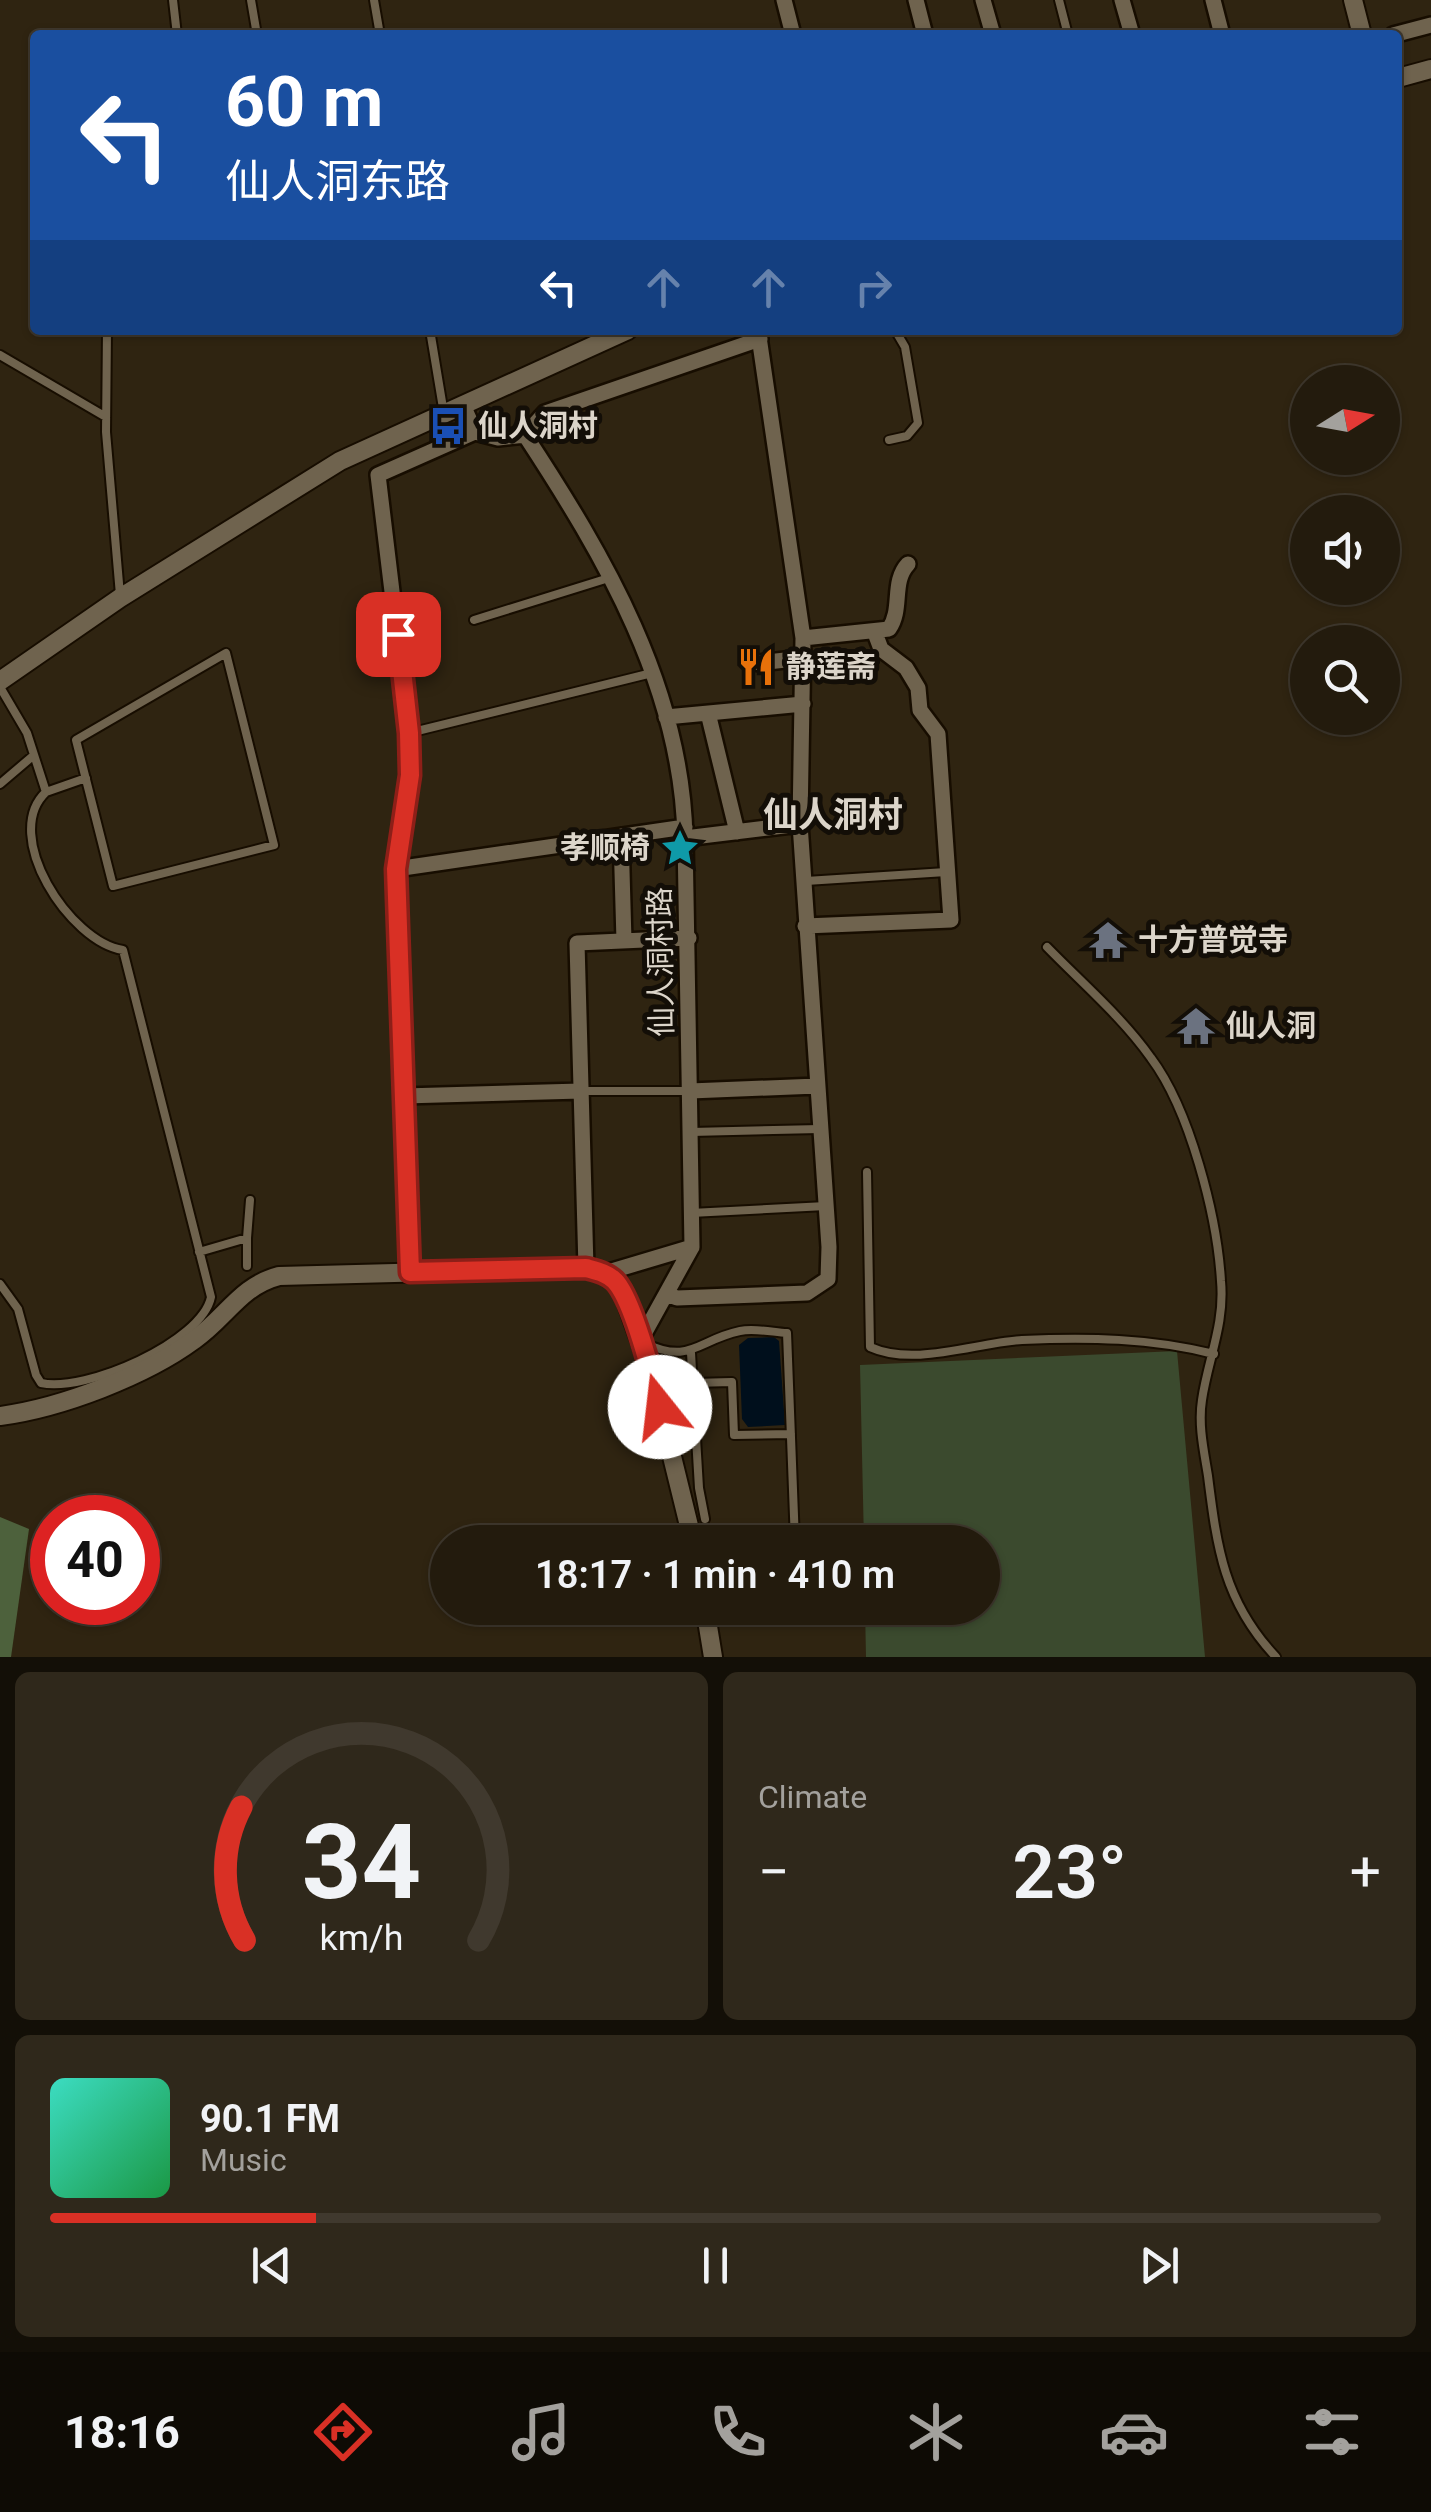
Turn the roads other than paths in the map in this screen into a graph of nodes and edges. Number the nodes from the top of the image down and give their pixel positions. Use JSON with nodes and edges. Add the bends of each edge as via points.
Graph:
{"nodes":[{"id":1,"x":173,"y":0,"type":"edge"},
{"id":2,"x":251,"y":0,"type":"edge"},
{"id":3,"x":374,"y":0,"type":"edge"},
{"id":4,"x":784,"y":0,"type":"edge"},
{"id":5,"x":916,"y":0,"type":"edge"},
{"id":6,"x":983,"y":0,"type":"edge"},
{"id":7,"x":1058,"y":0,"type":"edge"},
{"id":8,"x":1122,"y":0,"type":"edge"},
{"id":9,"x":1212,"y":0,"type":"edge"},
{"id":10,"x":1353,"y":0,"type":"edge"},
{"id":11,"x":1431,"y":24,"type":"edge"},
{"id":12,"x":177,"y":30,"type":"edge"},
{"id":13,"x":256,"y":30,"type":"edge"},
{"id":14,"x":379,"y":30,"type":"edge"},
{"id":15,"x":791,"y":30,"type":"edge"},
{"id":16,"x":925,"y":30,"type":"edge"},
{"id":17,"x":992,"y":30,"type":"edge"},
{"id":18,"x":1067,"y":30,"type":"edge"},
{"id":19,"x":1131,"y":30,"type":"edge"},
{"id":20,"x":1221,"y":30,"type":"edge"},
{"id":21,"x":1361,"y":30,"type":"edge"},
{"id":22,"x":1402,"y":33,"type":"edge"},
{"id":23,"x":1431,"y":69,"type":"edge"},
{"id":24,"x":1402,"y":77,"type":"edge"},
{"id":25,"x":107,"y":335,"type":"edge"},
{"id":26,"x":431,"y":335,"type":"edge"},
{"id":27,"x":617,"y":335,"type":"edge"},
{"id":28,"x":759,"y":335,"type":"edge"},
{"id":29,"x":899,"y":335,"type":"edge"},
{"id":30,"x":0,"y":355,"type":"edge"},
{"id":31,"x":462,"y":405,"type":"junction"},
{"id":32,"x":444,"y":414,"type":"junction"},
{"id":33,"x":106,"y":417,"type":"junction"},
{"id":34,"x":474,"y":432,"type":"junction"},
{"id":35,"x":525,"y":435,"type":"junction"},
{"id":36,"x":889,"y":440,"type":"dead end"},
{"id":37,"x":908,"y":564,"type":"dead end"},
{"id":38,"x":612,"y":576,"type":"junction"},
{"id":39,"x":120,"y":598,"type":"junction"},
{"id":40,"x":474,"y":620,"type":"dead end"},
{"id":41,"x":875,"y":633,"type":"junction"},
{"id":42,"x":803,"y":638,"type":"junction"},
{"id":43,"x":802,"y":658,"type":"junction"},
{"id":44,"x":759,"y":664,"type":"dead end"},
{"id":45,"x":652,"y":673,"type":"junction"},
{"id":46,"x":0,"y":684,"type":"edge"},
{"id":47,"x":803,"y":704,"type":"junction"},
{"id":48,"x":708,"y":712,"type":"junction"},
{"id":49,"x":666,"y":716,"type":"junction"},
{"id":50,"x":409,"y":733,"type":"junction"},
{"id":51,"x":34,"y":755,"type":"junction"},
{"id":52,"x":86,"y":778,"type":"junction"},
{"id":53,"x":0,"y":784,"type":"edge"},
{"id":54,"x":46,"y":792,"type":"junction"},
{"id":55,"x":800,"y":824,"type":"junction"},
{"id":56,"x":685,"y":832,"type":"junction"},
{"id":57,"x":737,"y":832,"type":"junction"},
{"id":58,"x":621,"y":836,"type":"junction"},
{"id":59,"x":396,"y":869,"type":"junction"},
{"id":60,"x":950,"y":872,"type":"junction"},
{"id":61,"x":801,"y":882,"type":"junction"},
{"id":62,"x":805,"y":926,"type":"junction"},
{"id":63,"x":689,"y":938,"type":"junction"},
{"id":64,"x":624,"y":941,"type":"junction"},
{"id":65,"x":1047,"y":947,"type":"dead end"},
{"id":66,"x":816,"y":1086,"type":"junction"},
{"id":67,"x":690,"y":1091,"type":"junction"},
{"id":68,"x":581,"y":1092,"type":"junction"},
{"id":69,"x":404,"y":1096,"type":"junction"},
{"id":70,"x":820,"y":1129,"type":"junction"},
{"id":71,"x":691,"y":1132,"type":"junction"},
{"id":72,"x":867,"y":1172,"type":"dead end"},
{"id":73,"x":250,"y":1200,"type":"dead end"},
{"id":74,"x":826,"y":1206,"type":"junction"},
{"id":75,"x":691,"y":1213,"type":"junction"},
{"id":76,"x":247,"y":1238,"type":"junction"},
{"id":77,"x":692,"y":1248,"type":"junction"},
{"id":78,"x":199,"y":1252,"type":"junction"},
{"id":79,"x":247,"y":1266,"type":"dead end"},
{"id":80,"x":596,"y":1271,"type":"junction"},
{"id":81,"x":410,"y":1272,"type":"junction"},
{"id":82,"x":0,"y":1284,"type":"edge"},
{"id":83,"x":668,"y":1295,"type":"junction"},
{"id":84,"x":640,"y":1341,"type":"junction"},
{"id":85,"x":691,"y":1353,"type":"junction"},
{"id":86,"x":1214,"y":1354,"type":"junction"},
{"id":87,"x":692,"y":1383,"type":"junction"},
{"id":88,"x":0,"y":1416,"type":"edge"},
{"id":89,"x":790,"y":1434,"type":"junction"},
{"id":90,"x":705,"y":1519,"type":"dead end"},
{"id":91,"x":689,"y":1525,"type":"edge"},
{"id":92,"x":793,"y":1525,"type":"edge"},
{"id":93,"x":708,"y":1625,"type":"edge"},
{"id":94,"x":713,"y":1657,"type":"edge"},
{"id":95,"x":1276,"y":1657,"type":"edge"}],
"edges":[{"from":1,"to":12,"type":"lane"},
{"from":2,"to":13,"type":"lane"},
{"from":3,"to":14,"type":"lane"},
{"from":4,"to":15,"type":"street"},
{"from":5,"to":16,"type":"street"},
{"from":6,"to":17,"type":"street"},
{"from":7,"to":18,"type":"lane"},
{"from":8,"to":19,"type":"street"},
{"from":9,"to":20,"type":"street"},
{"from":10,"to":21,"type":"street"},
{"from":11,"to":22,"type":"street"},
{"from":23,"to":24,"type":"street"},
{"from":25,"to":33,"type":"lane"},
{"from":26,"to":32,"type":"lane"},
{"from":27,"to":31,"type":"street"},
{"from":28,"to":35,"type":"street","via":[[545,413]]},
{"from":28,"to":42,"type":"street"},
{"from":29,"to":36,"type":"lane","via":[[918,423],[907,436]]},
{"from":30,"to":33,"type":"lane"},
{"from":31,"to":32,"type":"street"},
{"from":31,"to":34,"type":"street"},
{"from":32,"to":39,"type":"street","via":[[340,461]]},
{"from":33,"to":39,"type":"lane"},
{"from":34,"to":35,"type":"street"},
{"from":34,"to":50,"type":"street","via":[[378,476]]},
{"from":35,"to":38,"type":"street","name":"仙人洞村路"},
{"from":37,"to":41,"type":"street","via":[[895,620],[889,630]]},
{"from":38,"to":40,"type":"lane"},
{"from":38,"to":45,"type":"street","name":"仙人洞村路"},
{"from":39,"to":46,"type":"street"},
{"from":41,"to":42,"type":"street"},
{"from":41,"to":60,"type":"street","via":[[882,649],[906,668],[918,688],[920,710],[938,734]]},
{"from":42,"to":43,"type":"street"},
{"from":43,"to":44,"type":"street"},
{"from":43,"to":47,"type":"street"},
{"from":45,"to":49,"type":"street","name":"仙人洞村路"},
{"from":45,"to":50,"type":"lane"},
{"from":46,"to":51,"type":"lane"},
{"from":47,"to":48,"type":"street"},
{"from":47,"to":55,"type":"street"},
{"from":48,"to":49,"type":"street"},
{"from":48,"to":57,"type":"street"},
{"from":49,"to":56,"type":"street","name":"仙人洞村路"},
{"from":50,"to":59,"type":"street"},
{"from":51,"to":53,"type":"lane"},
{"from":51,"to":54,"type":"lane"},
{"from":52,"to":52,"type":"lane","via":[[113,886],[274,845],[226,654],[76,740]]},
{"from":52,"to":54,"type":"lane"},
{"from":54,"to":78,"type":"lane","via":[[34,803],[30,831],[43,877],[62,909],[106,948],[122,950]]},
{"from":55,"to":57,"type":"street"},
{"from":55,"to":61,"type":"street"},
{"from":56,"to":57,"type":"street"},
{"from":56,"to":58,"type":"street"},
{"from":56,"to":63,"type":"street","name":"仙人洞村路"},
{"from":58,"to":59,"type":"street"},
{"from":58,"to":64,"type":"street"},
{"from":59,"to":69,"type":"street"},
{"from":60,"to":61,"type":"lane"},
{"from":60,"to":62,"type":"street","via":[[951,920]]},
{"from":61,"to":62,"type":"street"},
{"from":62,"to":66,"type":"street"},
{"from":63,"to":64,"type":"street"},
{"from":63,"to":67,"type":"street","name":"仙人洞村路"},
{"from":64,"to":68,"type":"street","via":[[576,943]]},
{"from":65,"to":86,"type":"lane","via":[[1144,1048],[1182,1114],[1221,1276]]},
{"from":66,"to":67,"type":"street"},
{"from":66,"to":70,"type":"street"},
{"from":67,"to":68,"type":"lane"},
{"from":67,"to":71,"type":"street","name":"仙人洞村路"},
{"from":68,"to":69,"type":"street"},
{"from":68,"to":80,"type":"street"},
{"from":69,"to":81,"type":"street"},
{"from":70,"to":71,"type":"lane"},
{"from":70,"to":74,"type":"street"},
{"from":71,"to":75,"type":"street","name":"仙人洞村路"},
{"from":72,"to":86,"type":"lane","via":[[870,1347],[902,1356],[996,1342],[1099,1339],[1168,1342]]},
{"from":73,"to":76,"type":"lane"},
{"from":74,"to":75,"type":"lane"},
{"from":74,"to":83,"type":"street","via":[[828,1279],[822,1286],[807,1293]]},
{"from":75,"to":77,"type":"street","name":"仙人洞村路"},
{"from":76,"to":78,"type":"lane"},
{"from":76,"to":79,"type":"lane"},
{"from":77,"to":80,"type":"street"},
{"from":77,"to":83,"type":"street"},
{"from":78,"to":82,"type":"lane","via":[[211,1298],[196,1326],[141,1359],[66,1384],[42,1383],[36,1375],[18,1309]]},
{"from":80,"to":81,"type":"street"},
{"from":80,"to":84,"type":"street","via":[[618,1284]]},
{"from":81,"to":88,"type":"street","via":[[260,1280],[194,1340],[153,1364],[112,1384]]},
{"from":83,"to":84,"type":"street"},
{"from":84,"to":85,"type":"lane","via":[[666,1354]]},
{"from":84,"to":91,"type":"street"},
{"from":85,"to":87,"type":"lane"},
{"from":85,"to":89,"type":"lane","via":[[743,1330],[787,1333]]},
{"from":86,"to":95,"type":"lane","via":[[1201,1423],[1217,1545],[1238,1608]]},
{"from":87,"to":89,"type":"lane","via":[[732,1382],[734,1435]]},
{"from":87,"to":90,"type":"lane"},
{"from":89,"to":92,"type":"lane"},
{"from":93,"to":94,"type":"street"}]}
